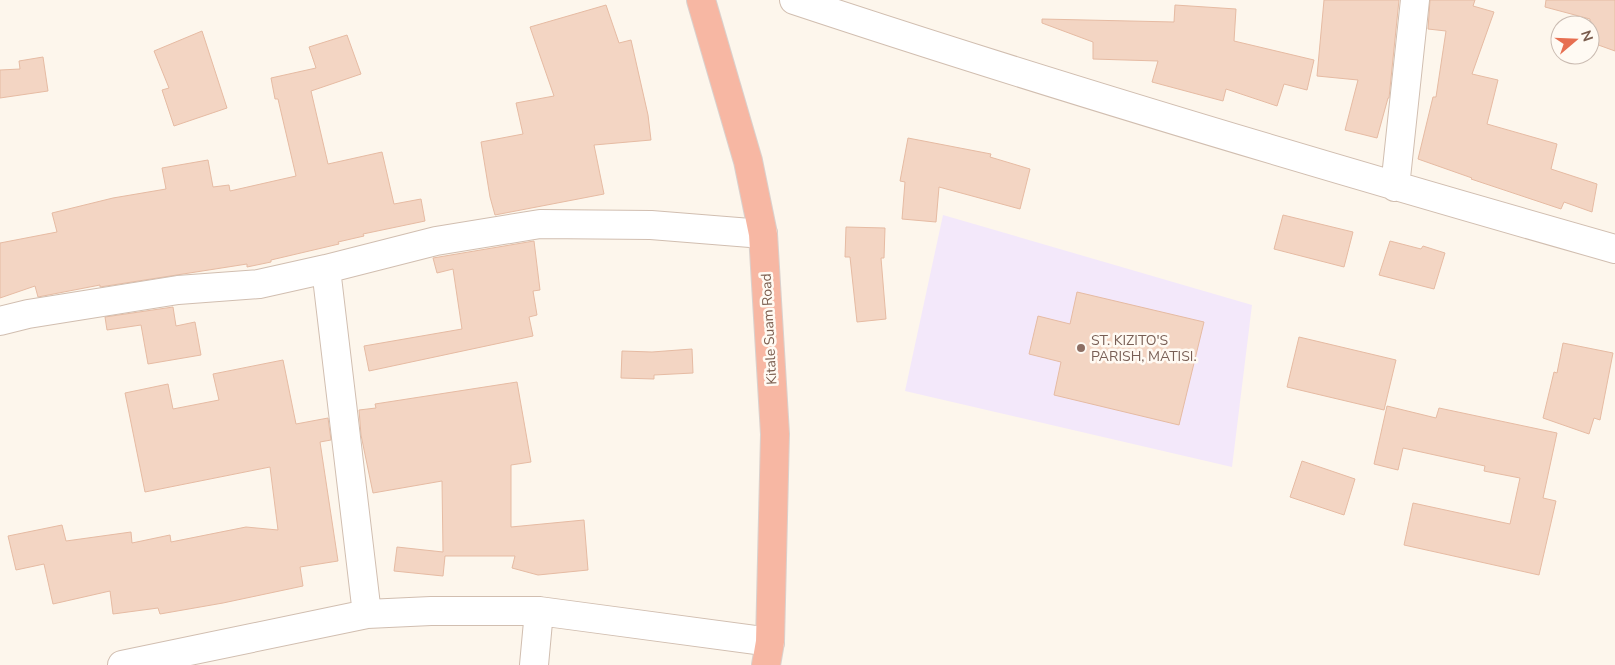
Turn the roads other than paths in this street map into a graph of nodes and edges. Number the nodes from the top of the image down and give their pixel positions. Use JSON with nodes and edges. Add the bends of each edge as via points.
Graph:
{"nodes":[{"id":1,"x":701,"y":0,"type":"edge"},
{"id":2,"x":794,"y":0,"type":"edge"},
{"id":3,"x":1415,"y":0,"type":"edge"},
{"id":4,"x":1395,"y":186,"type":"junction"},
{"id":5,"x":763,"y":234,"type":"junction"},
{"id":6,"x":1615,"y":249,"type":"edge"},
{"id":7,"x":326,"y":269,"type":"junction"},
{"id":8,"x":0,"y":321,"type":"edge"},
{"id":9,"x":539,"y":611,"type":"junction"},
{"id":10,"x":367,"y":614,"type":"junction"},
{"id":11,"x":768,"y":654,"type":"edge"},
{"id":12,"x":159,"y":661,"type":"edge"},
{"id":13,"x":122,"y":665,"type":"edge"},
{"id":14,"x":534,"y":665,"type":"edge"}],
"edges":[{"from":1,"to":5,"type":"highway","name":"Kitale Suam Road","via":[[748,161]]},
{"from":2,"to":4,"type":"street"},
{"from":3,"to":4,"type":"street"},
{"from":4,"to":6,"type":"street"},
{"from":5,"to":7,"type":"street","via":[[651,225],[540,224],[436,241]]},
{"from":5,"to":11,"type":"highway","name":"Kitale Suam Road","via":[[775,434]]},
{"from":7,"to":8,"type":"street","via":[[259,284],[178,290]]},
{"from":7,"to":10,"type":"street"},
{"from":9,"to":10,"type":"street"},
{"from":9,"to":11,"type":"street"},
{"from":9,"to":14,"type":"street"},
{"from":10,"to":12,"type":"street"},
{"from":12,"to":13,"type":"street"}]}
